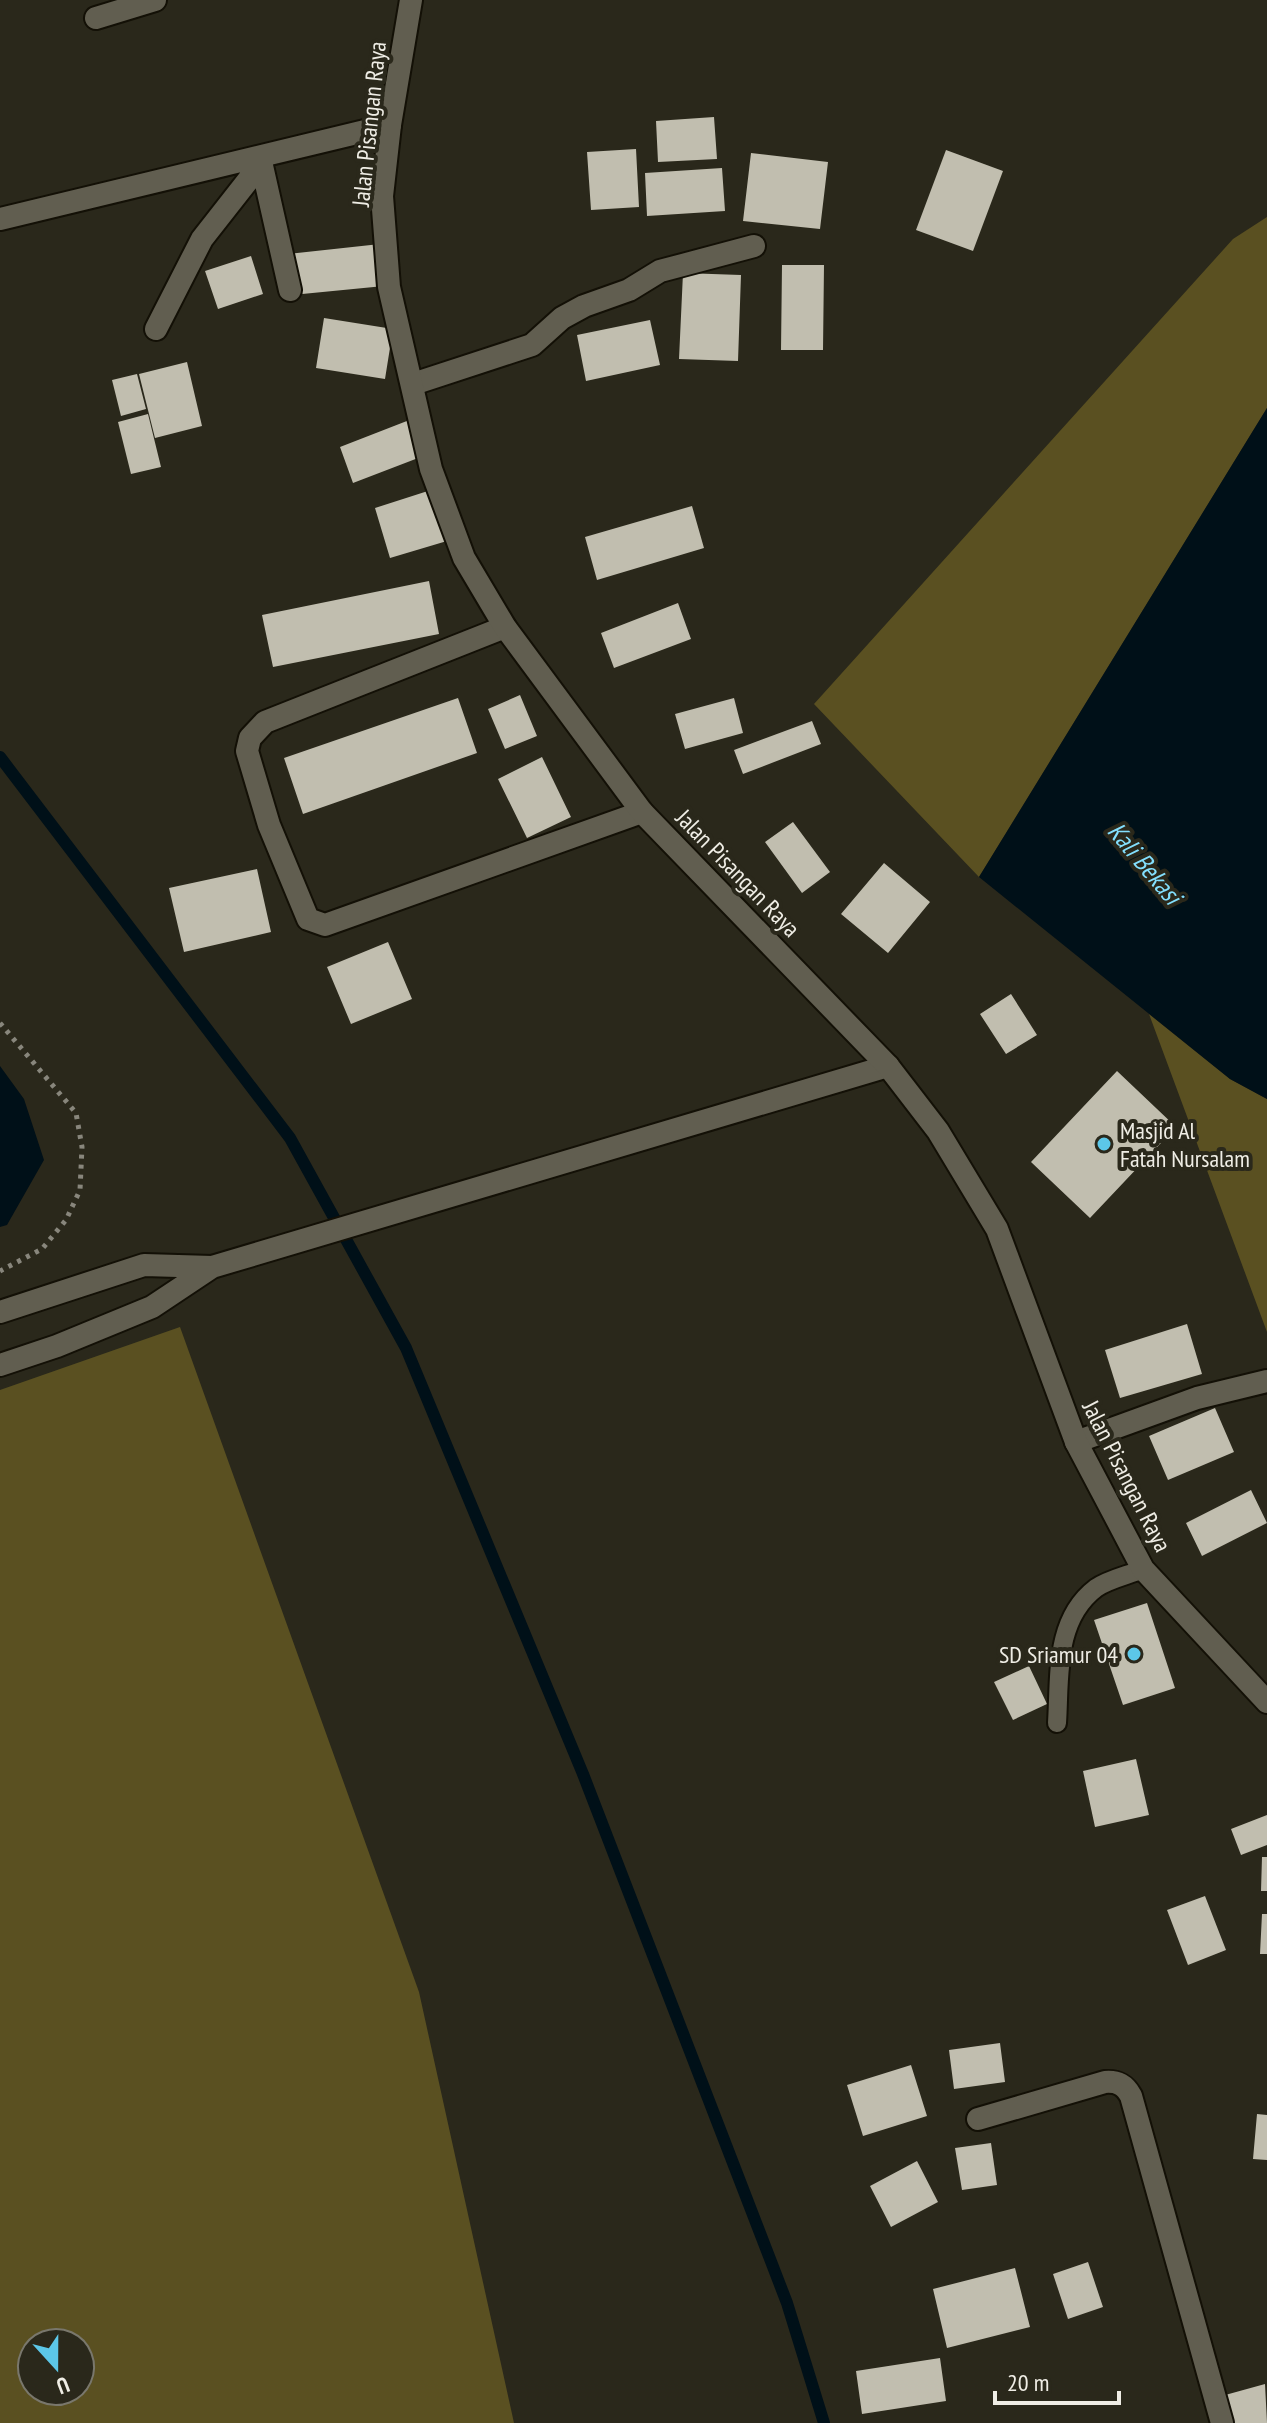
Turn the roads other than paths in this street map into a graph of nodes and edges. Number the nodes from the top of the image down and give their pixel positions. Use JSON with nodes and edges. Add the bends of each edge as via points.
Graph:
{"nodes":[{"id":1,"x":155,"y":0,"type":"edge"},
{"id":2,"x":411,"y":0,"type":"edge"},
{"id":3,"x":96,"y":18,"type":"dead end"},
{"id":4,"x":390,"y":125,"type":"junction"},
{"id":5,"x":260,"y":161,"type":"junction"},
{"id":6,"x":0,"y":219,"type":"edge"},
{"id":7,"x":754,"y":246,"type":"dead end"},
{"id":8,"x":290,"y":290,"type":"dead end"},
{"id":9,"x":156,"y":329,"type":"dead end"},
{"id":10,"x":413,"y":384,"type":"junction"},
{"id":11,"x":505,"y":627,"type":"junction"},
{"id":12,"x":642,"y":812,"type":"junction"},
{"id":13,"x":888,"y":1066,"type":"junction"},
{"id":14,"x":212,"y":1267,"type":"junction"},
{"id":15,"x":0,"y":1312,"type":"edge"},
{"id":16,"x":0,"y":1365,"type":"edge"},
{"id":17,"x":1267,"y":1381,"type":"edge"},
{"id":18,"x":1076,"y":1442,"type":"junction"},
{"id":19,"x":1143,"y":1569,"type":"junction"},
{"id":20,"x":1267,"y":1702,"type":"edge"},
{"id":21,"x":1057,"y":1723,"type":"dead end"},
{"id":22,"x":978,"y":2119,"type":"dead end"},
{"id":23,"x":1222,"y":2423,"type":"edge"}],
"edges":[{"from":1,"to":3,"type":"street"},
{"from":2,"to":4,"type":"street","name":"Jalan Pisangan Raya"},
{"from":4,"to":5,"type":"street"},
{"from":4,"to":10,"type":"street","name":"Jalan Pisangan Raya","via":[[382,196],[389,287]]},
{"from":5,"to":6,"type":"street"},
{"from":5,"to":8,"type":"street"},
{"from":5,"to":9,"type":"street","via":[[202,239]]},
{"from":7,"to":10,"type":"street","via":[[660,271],[562,318],[532,345]]},
{"from":10,"to":11,"type":"street","name":"Jalan Pisangan Raya","via":[[431,469],[464,558]]},
{"from":11,"to":12,"type":"street","name":"Jalan Pisangan Raya"},
{"from":11,"to":12,"type":"street","via":[[265,722],[250,738],[247,751],[269,825],[308,919],[325,925]]},
{"from":12,"to":13,"type":"street","name":"Jalan Pisangan Raya"},
{"from":13,"to":14,"type":"street"},
{"from":13,"to":18,"type":"street","name":"Jalan Pisangan Raya","via":[[946,1144],[997,1229]]},
{"from":14,"to":15,"type":"street","via":[[144,1265]]},
{"from":14,"to":16,"type":"street","via":[[152,1307]]},
{"from":17,"to":18,"type":"street","via":[[1197,1398]]},
{"from":18,"to":19,"type":"street","name":"Jalan Pisangan Raya"},
{"from":19,"to":20,"type":"street","name":"Jalan Pisangan Raya"},
{"from":19,"to":21,"type":"lane","via":[[1097,1587],[1068,1626],[1062,1641]]},
{"from":22,"to":23,"type":"street","via":[[1105,2082],[1127,2089]]}]}
